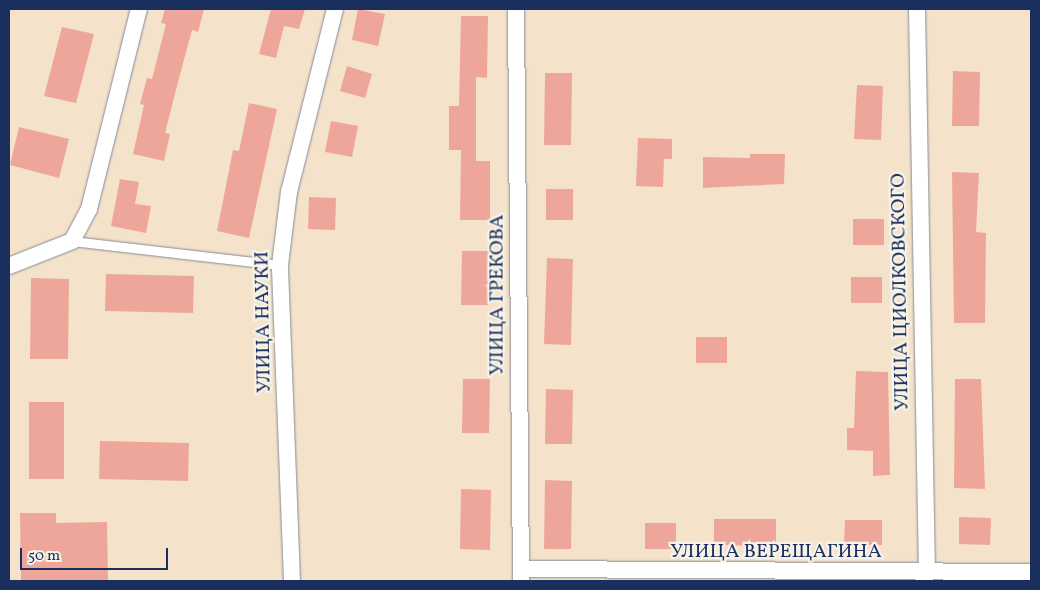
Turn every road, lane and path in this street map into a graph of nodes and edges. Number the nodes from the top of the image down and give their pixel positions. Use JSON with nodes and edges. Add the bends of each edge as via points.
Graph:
{"nodes":[{"id":1,"x":139,"y":9,"type":"edge"},
{"id":2,"x":335,"y":9,"type":"edge"},
{"id":3,"x":516,"y":9,"type":"edge"},
{"id":4,"x":917,"y":9,"type":"edge"},
{"id":5,"x":72,"y":240,"type":"junction"},
{"id":6,"x":280,"y":265,"type":"junction"},
{"id":7,"x":9,"y":266,"type":"edge"},
{"id":8,"x":1031,"y":572,"type":"edge"},
{"id":9,"x":521,"y":575,"type":"edge"},
{"id":10,"x":925,"y":578,"type":"edge"},
{"id":11,"x":292,"y":581,"type":"edge"}],
"edges":[{"from":1,"to":5,"type":"street","via":[[90,209]]},
{"from":2,"to":6,"type":"street","name":"УЛИЦА НАУКИ","via":[[289,192]]},
{"from":3,"to":9,"type":"street","name":"УЛИЦА ГРЕКОВА"},
{"from":4,"to":10,"type":"street","name":"УЛИЦА ЦИОЛКОВСКОГО"},
{"from":5,"to":6,"type":"lane"},
{"from":5,"to":7,"type":"street"},
{"from":6,"to":11,"type":"street","name":"УЛИЦА НАУКИ"},
{"from":8,"to":10,"type":"street","name":"УЛИЦА ВЕРЕЩАГИНА"},
{"from":9,"to":10,"type":"street","name":"УЛИЦА ВЕРЕЩАГИНА"}]}
